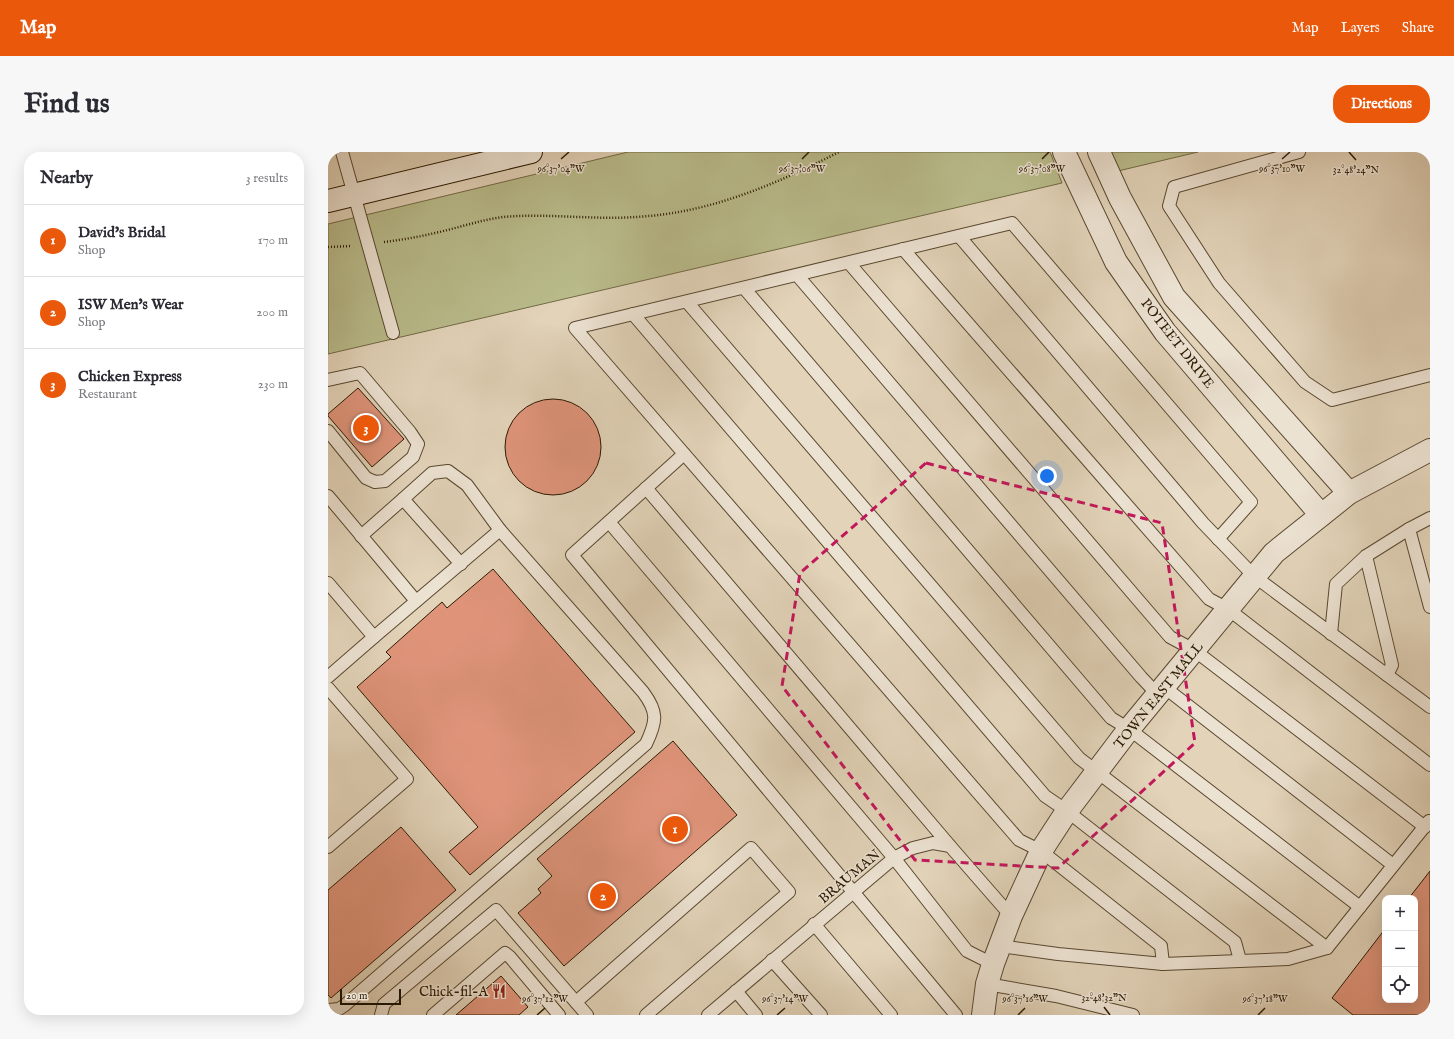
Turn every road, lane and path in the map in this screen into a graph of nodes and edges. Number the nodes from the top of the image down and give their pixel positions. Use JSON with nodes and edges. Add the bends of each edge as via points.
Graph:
{"nodes":[{"id":1,"x":342,"y":152,"type":"edge"},
{"id":2,"x":531,"y":152,"type":"edge"},
{"id":3,"x":839,"y":152,"type":"edge"},
{"id":4,"x":1064,"y":152,"type":"edge"},
{"id":5,"x":1099,"y":152,"type":"edge"},
{"id":6,"x":1299,"y":152,"type":"edge"},
{"id":7,"x":354,"y":195,"type":"junction"},
{"id":8,"x":328,"y":201,"type":"edge"},
{"id":9,"x":958,"y":236,"type":"junction"},
{"id":10,"x":367,"y":245,"type":"junction"},
{"id":11,"x":328,"y":247,"type":"edge"},
{"id":12,"x":903,"y":249,"type":"junction"},
{"id":13,"x":849,"y":263,"type":"junction"},
{"id":14,"x":797,"y":275,"type":"junction"},
{"id":15,"x":744,"y":288,"type":"junction"},
{"id":16,"x":687,"y":302,"type":"junction"},
{"id":17,"x":633,"y":314,"type":"junction"},
{"id":18,"x":393,"y":333,"type":"dead end"},
{"id":19,"x":1430,"y":375,"type":"edge"},
{"id":20,"x":328,"y":380,"type":"edge"},
{"id":21,"x":328,"y":431,"type":"edge"},
{"id":22,"x":1430,"y":450,"type":"edge"},
{"id":23,"x":684,"y":454,"type":"junction"},
{"id":24,"x":646,"y":488,"type":"junction"},
{"id":25,"x":1349,"y":493,"type":"junction"},
{"id":26,"x":328,"y":496,"type":"edge"},
{"id":27,"x":403,"y":499,"type":"junction"},
{"id":28,"x":1321,"y":515,"type":"junction"},
{"id":29,"x":1430,"y":518,"type":"edge"},
{"id":30,"x":609,"y":522,"type":"junction"},
{"id":31,"x":1409,"y":529,"type":"junction"},
{"id":32,"x":500,"y":530,"type":"junction"},
{"id":33,"x":361,"y":536,"type":"junction"},
{"id":34,"x":1218,"y":539,"type":"junction"},
{"id":35,"x":1366,"y":556,"type":"junction"},
{"id":36,"x":461,"y":564,"type":"junction"},
{"id":37,"x":1254,"y":576,"type":"junction"},
{"id":38,"x":328,"y":583,"type":"edge"},
{"id":39,"x":416,"y":601,"type":"junction"},
{"id":40,"x":1430,"y":607,"type":"edge"},
{"id":41,"x":1228,"y":609,"type":"junction"},
{"id":42,"x":1331,"y":634,"type":"junction"},
{"id":43,"x":374,"y":637,"type":"junction"},
{"id":44,"x":1194,"y":650,"type":"junction"},
{"id":45,"x":1387,"y":675,"type":"junction"},
{"id":46,"x":328,"y":677,"type":"edge"},
{"id":47,"x":328,"y":688,"type":"edge"},
{"id":48,"x":1161,"y":691,"type":"junction"},
{"id":49,"x":1430,"y":707,"type":"edge"},
{"id":50,"x":1129,"y":729,"type":"junction"},
{"id":51,"x":1430,"y":765,"type":"edge"},
{"id":52,"x":1097,"y":771,"type":"junction"},
{"id":53,"x":1067,"y":811,"type":"junction"},
{"id":54,"x":1427,"y":824,"type":"edge"},
{"id":55,"x":950,"y":846,"type":"junction"},
{"id":56,"x":328,"y":847,"type":"edge"},
{"id":57,"x":1041,"y":851,"type":"junction"},
{"id":58,"x":894,"y":858,"type":"junction"},
{"id":59,"x":1393,"y":865,"type":"junction"},
{"id":60,"x":854,"y":891,"type":"junction"},
{"id":61,"x":1360,"y":907,"type":"junction"},
{"id":62,"x":1010,"y":916,"type":"junction"},
{"id":63,"x":814,"y":924,"type":"junction"},
{"id":64,"x":1327,"y":948,"type":"junction"},
{"id":65,"x":772,"y":960,"type":"junction"},
{"id":66,"x":1240,"y":960,"type":"junction"},
{"id":67,"x":1162,"y":964,"type":"junction"},
{"id":68,"x":993,"y":965,"type":"junction"},
{"id":69,"x":736,"y":991,"type":"junction"},
{"id":70,"x":576,"y":1002,"type":"junction"},
{"id":71,"x":328,"y":1010,"type":"edge"},
{"id":72,"x":381,"y":1015,"type":"edge"},
{"id":73,"x":432,"y":1015,"type":"edge"},
{"id":74,"x":559,"y":1015,"type":"edge"},
{"id":75,"x":587,"y":1015,"type":"edge"},
{"id":76,"x":646,"y":1015,"type":"edge"},
{"id":77,"x":708,"y":1015,"type":"edge"},
{"id":78,"x":756,"y":1015,"type":"edge"},
{"id":79,"x":821,"y":1015,"type":"edge"},
{"id":80,"x":891,"y":1015,"type":"edge"},
{"id":81,"x":956,"y":1015,"type":"edge"},
{"id":82,"x":982,"y":1015,"type":"edge"},
{"id":83,"x":1133,"y":1015,"type":"edge"}],
"edges":[{"from":1,"to":7,"type":"lane"},
{"from":2,"to":7,"type":"street"},
{"from":3,"to":10,"type":"path","via":[[788,178],[709,206],[637,217],[502,218]]},
{"from":4,"to":28,"type":"street","name":"POTEET DRIVE","via":[[1116,262],[1165,332]]},
{"from":5,"to":25,"type":"street","name":"POTEET DRIVE","via":[[1120,198],[1174,297]]},
{"from":6,"to":19,"type":"lane","via":[[1174,187],[1168,206],[1219,283],[1305,382],[1332,400]]},
{"from":7,"to":8,"type":"street"},
{"from":7,"to":10,"type":"lane"},
{"from":9,"to":12,"type":"lane"},
{"from":9,"to":34,"type":"lane"},
{"from":9,"to":34,"type":"lane","via":[[1012,223],[1251,502]]},
{"from":10,"to":11,"type":"path"},
{"from":10,"to":18,"type":"lane"},
{"from":12,"to":13,"type":"lane"},
{"from":12,"to":41,"type":"lane","via":[[1210,599]]},
{"from":13,"to":14,"type":"lane"},
{"from":13,"to":44,"type":"lane","via":[[1170,637]]},
{"from":14,"to":15,"type":"lane"},
{"from":14,"to":48,"type":"lane","via":[[1140,677]]},
{"from":15,"to":16,"type":"lane"},
{"from":15,"to":50,"type":"lane","via":[[1111,718]]},
{"from":16,"to":17,"type":"lane"},
{"from":16,"to":52,"type":"lane","via":[[1079,758]]},
{"from":17,"to":23,"type":"lane","via":[[576,328]]},
{"from":17,"to":53,"type":"lane","via":[[1046,796]]},
{"from":20,"to":21,"type":"lane","via":[[360,373],[418,444],[413,457],[385,481],[375,482],[366,478]]},
{"from":22,"to":25,"type":"street","name":"TOWN EAST MALL"},
{"from":23,"to":24,"type":"lane"},
{"from":23,"to":57,"type":"lane","via":[[1019,840]]},
{"from":24,"to":30,"type":"lane"},
{"from":24,"to":55,"type":"lane"},
{"from":25,"to":28,"type":"street","name":"TOWN EAST MALL"},
{"from":26,"to":33,"type":"lane"},
{"from":27,"to":32,"type":"lane","via":[[432,473],[448,472],[466,485]]},
{"from":27,"to":33,"type":"lane"},
{"from":27,"to":36,"type":"lane"},
{"from":28,"to":37,"type":"street","name":"TOWN EAST MALL","via":[[1274,553]]},
{"from":29,"to":31,"type":"lane"},
{"from":30,"to":58,"type":"lane"},
{"from":30,"to":60,"type":"lane","via":[[572,555]]},
{"from":31,"to":35,"type":"lane"},
{"from":31,"to":40,"type":"lane"},
{"from":32,"to":36,"type":"lane"},
{"from":32,"to":71,"type":"lane","via":[[651,702],[655,714],[649,736],[646,744],[345,1005],[339,1009]]},
{"from":33,"to":39,"type":"lane"},
{"from":34,"to":37,"type":"lane"},
{"from":35,"to":42,"type":"lane","via":[[1336,584]]},
{"from":35,"to":45,"type":"lane","via":[[1392,665]]},
{"from":36,"to":39,"type":"lane"},
{"from":37,"to":41,"type":"street","name":"TOWN EAST MALL"},
{"from":37,"to":42,"type":"lane"},
{"from":38,"to":43,"type":"lane"},
{"from":39,"to":43,"type":"lane"},
{"from":41,"to":44,"type":"street","name":"TOWN EAST MALL"},
{"from":41,"to":51,"type":"lane"},
{"from":42,"to":45,"type":"lane"},
{"from":43,"to":46,"type":"lane"},
{"from":44,"to":48,"type":"street","name":"TOWN EAST MALL"},
{"from":44,"to":54,"type":"lane"},
{"from":45,"to":49,"type":"lane"},
{"from":47,"to":56,"type":"lane","via":[[407,779]]},
{"from":48,"to":50,"type":"street","name":"TOWN EAST MALL"},
{"from":48,"to":59,"type":"lane"},
{"from":50,"to":52,"type":"street","name":"TOWN EAST MALL"},
{"from":50,"to":61,"type":"lane"},
{"from":52,"to":53,"type":"street","name":"TOWN EAST MALL"},
{"from":52,"to":64,"type":"lane"},
{"from":53,"to":57,"type":"street","name":"TOWN EAST MALL"},
{"from":53,"to":66,"type":"lane","via":[[1235,942]]},
{"from":54,"to":59,"type":"lane"},
{"from":55,"to":58,"type":"lane","name":"BRAUMAN","via":[[933,843],[913,848]]},
{"from":55,"to":62,"type":"lane"},
{"from":57,"to":62,"type":"street","name":"TOWN EAST MALL"},
{"from":57,"to":67,"type":"lane","via":[[1161,946]]},
{"from":58,"to":60,"type":"lane","name":"BRAUMAN"},
{"from":58,"to":68,"type":"lane","via":[[967,951]]},
{"from":59,"to":61,"type":"lane"},
{"from":60,"to":63,"type":"lane","name":"BRAUMAN"},
{"from":60,"to":81,"type":"lane"},
{"from":61,"to":64,"type":"lane"},
{"from":62,"to":68,"type":"street","name":"TOWN EAST MALL"},
{"from":63,"to":65,"type":"lane","name":"BRAUMAN"},
{"from":63,"to":80,"type":"lane"},
{"from":64,"to":66,"type":"lane","via":[[1288,959]]},
{"from":65,"to":69,"type":"lane","name":"BRAUMAN"},
{"from":65,"to":79,"type":"lane"},
{"from":66,"to":67,"type":"lane"},
{"from":67,"to":68,"type":"lane","via":[[1058,954]]},
{"from":68,"to":82,"type":"street","name":"TOWN EAST MALL"},
{"from":68,"to":83,"type":"lane","via":[[1056,996]]},
{"from":69,"to":77,"type":"lane","name":"BRAUMAN"},
{"from":69,"to":78,"type":"lane"},
{"from":70,"to":72,"type":"lane","via":[[496,910],[384,1004]]},
{"from":70,"to":75,"type":"lane"},
{"from":70,"to":76,"type":"lane","via":[[751,848],[789,892]]},
{"from":73,"to":74,"type":"lane","via":[[505,953]]}]}
